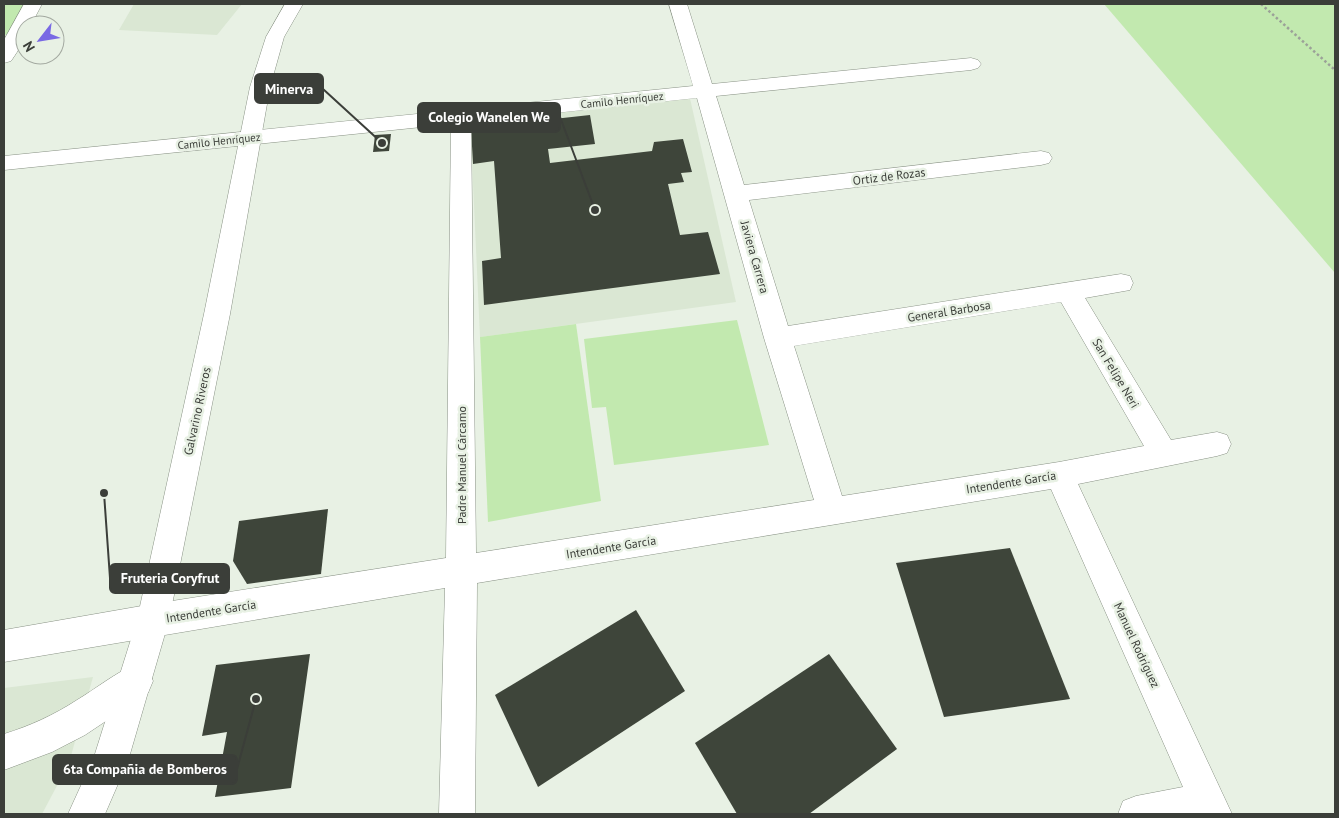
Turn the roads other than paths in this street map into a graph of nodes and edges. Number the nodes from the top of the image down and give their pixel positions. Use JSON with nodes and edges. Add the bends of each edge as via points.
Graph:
{"nodes":[{"id":1,"x":33,"y":4,"type":"edge"},
{"id":2,"x":294,"y":4,"type":"edge"},
{"id":3,"x":678,"y":4,"type":"edge"},
{"id":4,"x":9,"y":38,"type":"edge"},
{"id":5,"x":4,"y":58,"type":"edge"},
{"id":6,"x":971,"y":64,"type":"dead end"},
{"id":7,"x":705,"y":91,"type":"junction"},
{"id":8,"x":461,"y":116,"type":"junction"},
{"id":9,"x":250,"y":138,"type":"junction"},
{"id":10,"x":1041,"y":158,"type":"dead end"},
{"id":11,"x":4,"y":164,"type":"edge"},
{"id":12,"x":737,"y":194,"type":"junction"},
{"id":13,"x":1121,"y":284,"type":"dead end"},
{"id":14,"x":1068,"y":292,"type":"junction"},
{"id":15,"x":777,"y":338,"type":"junction"},
{"id":16,"x":1217,"y":444,"type":"dead end"},
{"id":17,"x":1164,"y":454,"type":"junction"},
{"id":18,"x":1059,"y":475,"type":"junction"},
{"id":19,"x":832,"y":511,"type":"junction"},
{"id":20,"x":460,"y":571,"type":"junction"},
{"id":21,"x":153,"y":620,"type":"junction"},
{"id":22,"x":14,"y":645,"type":"edge"},
{"id":23,"x":4,"y":667,"type":"edge"},
{"id":24,"x":136,"y":681,"type":"junction"},
{"id":25,"x":4,"y":752,"type":"edge"},
{"id":26,"x":1211,"y":807,"type":"edge"},
{"id":27,"x":86,"y":814,"type":"edge"},
{"id":28,"x":457,"y":814,"type":"edge"},
{"id":29,"x":1136,"y":814,"type":"edge"}],
"edges":[{"from":1,"to":4,"type":"street"},
{"from":2,"to":9,"type":"street","name":"Galvarino Riveros","via":[[275,37],[260,87]]},
{"from":3,"to":7,"type":"street","name":"Javiera Carrera"},
{"from":4,"to":5,"type":"street"},
{"from":6,"to":7,"type":"street","name":"Camilo Henríquez"},
{"from":7,"to":8,"type":"street","name":"Camilo Henríquez"},
{"from":7,"to":12,"type":"street","name":"Javiera Carrera"},
{"from":8,"to":9,"type":"street","name":"Camilo Henríquez"},
{"from":8,"to":20,"type":"street","name":"Padre Manuel Cárcamo"},
{"from":9,"to":11,"type":"street","name":"Camilo Henríquez"},
{"from":9,"to":21,"type":"street","name":"Galvarino Riveros"},
{"from":10,"to":12,"type":"street","name":"Ortiz de Rozas"},
{"from":12,"to":15,"type":"street","name":"Javiera Carrera"},
{"from":13,"to":14,"type":"street","name":"General Barbosa"},
{"from":14,"to":15,"type":"street","name":"General Barbosa"},
{"from":14,"to":17,"type":"street","name":"San Felipe Neri"},
{"from":15,"to":19,"type":"street","name":"Javiera Carrera"},
{"from":16,"to":17,"type":"street","name":"Intendente García"},
{"from":17,"to":18,"type":"street","name":"Intendente García"},
{"from":18,"to":19,"type":"street","name":"Intendente García"},
{"from":18,"to":26,"type":"street","name":"Manuel Rodríguez"},
{"from":19,"to":20,"type":"street","name":"Intendente García"},
{"from":20,"to":21,"type":"street","name":"Intendente García"},
{"from":20,"to":28,"type":"street","name":"Padre Manuel Cárcamo"},
{"from":21,"to":22,"type":"street","name":"Intendente García"},
{"from":21,"to":24,"type":"street","name":"Galvarino Riveros"},
{"from":22,"to":23,"type":"street"},
{"from":24,"to":25,"type":"street","via":[[61,730]]},
{"from":24,"to":27,"type":"street","name":"Galvarino Riveros","via":[[110,761]]},
{"from":26,"to":29,"type":"street"}]}
